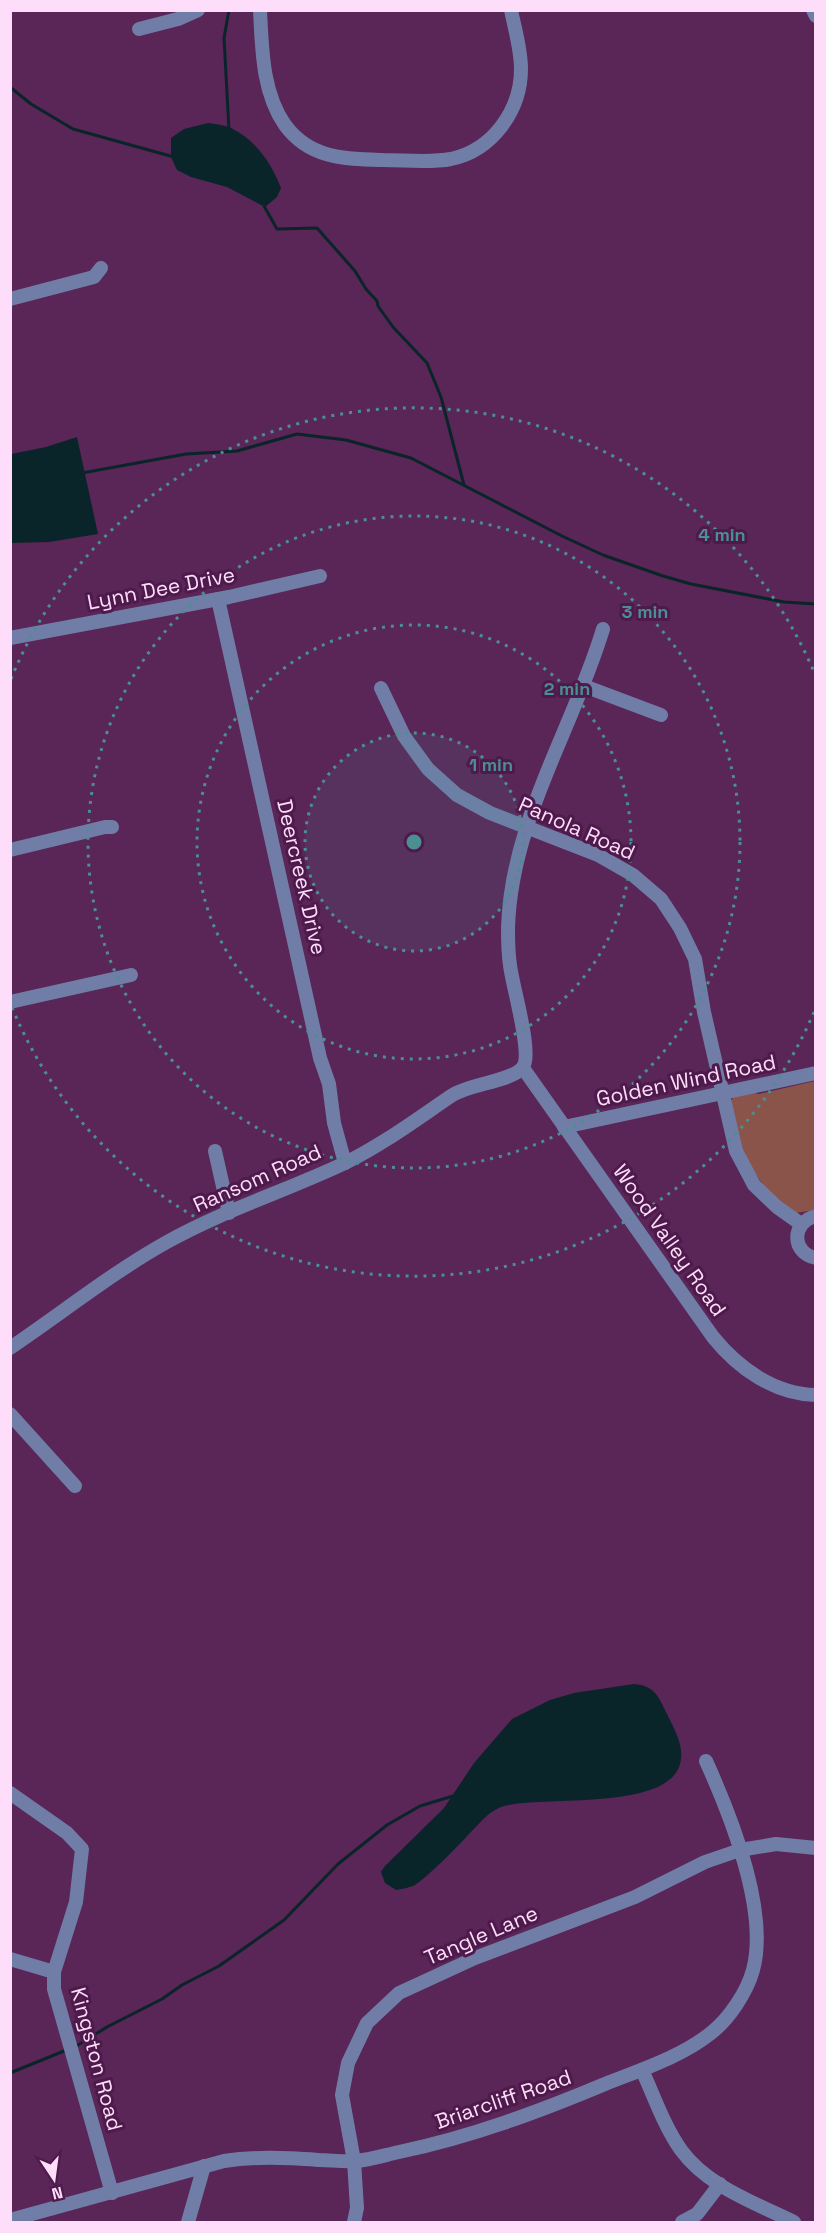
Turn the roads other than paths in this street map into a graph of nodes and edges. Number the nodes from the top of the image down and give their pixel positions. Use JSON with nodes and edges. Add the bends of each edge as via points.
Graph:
{"nodes":[{"id":1,"x":198,"y":10,"type":"edge"},
{"id":2,"x":260,"y":10,"type":"edge"},
{"id":3,"x":511,"y":10,"type":"edge"},
{"id":4,"x":813,"y":10,"type":"edge"},
{"id":5,"x":816,"y":16,"type":"edge"},
{"id":6,"x":139,"y":29,"type":"dead end"},
{"id":7,"x":101,"y":268,"type":"dead end"},
{"id":8,"x":10,"y":299,"type":"edge"},
{"id":9,"x":320,"y":576,"type":"dead end"},
{"id":10,"x":218,"y":599,"type":"junction"},
{"id":11,"x":603,"y":629,"type":"dead end"},
{"id":12,"x":10,"y":638,"type":"edge"},
{"id":13,"x":584,"y":686,"type":"junction"},
{"id":14,"x":381,"y":688,"type":"dead end"},
{"id":15,"x":662,"y":716,"type":"dead end"},
{"id":16,"x":526,"y":826,"type":"junction"},
{"id":17,"x":112,"y":827,"type":"dead end"},
{"id":18,"x":10,"y":850,"type":"edge"},
{"id":19,"x":131,"y":975,"type":"dead end"},
{"id":20,"x":10,"y":1002,"type":"edge"},
{"id":21,"x":524,"y":1065,"type":"junction"},
{"id":22,"x":816,"y":1073,"type":"edge"},
{"id":23,"x":722,"y":1093,"type":"junction"},
{"id":24,"x":564,"y":1127,"type":"junction"},
{"id":25,"x":215,"y":1151,"type":"dead end"},
{"id":26,"x":345,"y":1163,"type":"junction"},
{"id":27,"x":229,"y":1213,"type":"junction"},
{"id":28,"x":816,"y":1216,"type":"edge"},
{"id":29,"x":801,"y":1224,"type":"junction"},
{"id":30,"x":816,"y":1258,"type":"edge"},
{"id":31,"x":10,"y":1348,"type":"edge"},
{"id":32,"x":816,"y":1395,"type":"edge"},
{"id":33,"x":10,"y":1414,"type":"edge"},
{"id":34,"x":75,"y":1486,"type":"dead end"},
{"id":35,"x":706,"y":1761,"type":"dead end"},
{"id":36,"x":10,"y":1793,"type":"edge"},
{"id":37,"x":816,"y":1848,"type":"edge"},
{"id":38,"x":740,"y":1850,"type":"junction"},
{"id":39,"x":10,"y":1959,"type":"edge"},
{"id":40,"x":54,"y":1972,"type":"junction"},
{"id":41,"x":642,"y":2070,"type":"junction"},
{"id":42,"x":354,"y":2161,"type":"junction"},
{"id":43,"x":204,"y":2166,"type":"junction"},
{"id":44,"x":720,"y":2184,"type":"junction"},
{"id":45,"x":112,"y":2193,"type":"junction"},
{"id":46,"x":10,"y":2220,"type":"edge"},
{"id":47,"x":188,"y":2223,"type":"edge"},
{"id":48,"x":354,"y":2223,"type":"edge"},
{"id":49,"x":682,"y":2223,"type":"edge"},
{"id":50,"x":794,"y":2223,"type":"edge"}],
"edges":[{"from":1,"to":6,"type":"street"},
{"from":2,"to":3,"type":"street","via":[[265,72],[279,116],[292,132],[318,152],[334,158],[446,160],[490,139],[509,116],[518,93],[521,68]]},
{"from":4,"to":5,"type":"street"},
{"from":7,"to":8,"type":"street","via":[[94,277]]},
{"from":9,"to":10,"type":"street","name":"Lynn Dee Drive"},
{"from":10,"to":12,"type":"street","name":"Lynn Dee Drive"},
{"from":10,"to":26,"type":"street","name":"Deercreek Drive"},
{"from":11,"to":13,"type":"street","name":"Wood Valley Road"},
{"from":13,"to":15,"type":"street"},
{"from":13,"to":16,"type":"street","name":"Wood Valley Road"},
{"from":14,"to":16,"type":"street","name":"Panola Road","via":[[404,736],[428,769],[458,795],[490,813]]},
{"from":16,"to":21,"type":"street","name":"Wood Valley Road","via":[[508,927],[510,966],[526,1045]]},
{"from":16,"to":23,"type":"street","name":"Panola Road","via":[[598,855],[633,875],[661,899],[695,959]]},
{"from":17,"to":18,"type":"street"},
{"from":19,"to":20,"type":"street"},
{"from":21,"to":24,"type":"street","name":"Wood Valley Road"},
{"from":21,"to":26,"type":"street","name":"Ransom Road","via":[[506,1077],[453,1094]]},
{"from":22,"to":23,"type":"street","name":"Golden Wind Road"},
{"from":23,"to":24,"type":"street","name":"Golden Wind Road"},
{"from":23,"to":29,"type":"street","name":"Panola Road","via":[[744,1169],[754,1185]]},
{"from":24,"to":32,"type":"street","name":"Wood Valley Road","via":[[727,1355],[769,1383]]},
{"from":25,"to":27,"type":"street"},
{"from":26,"to":27,"type":"street","name":"Ransom Road"},
{"from":27,"to":31,"type":"street","name":"Ransom Road","via":[[167,1242]]},
{"from":28,"to":29,"type":"street"},
{"from":29,"to":30,"type":"street","via":[[796,1237],[798,1246]]},
{"from":33,"to":34,"type":"street"},
{"from":35,"to":38,"type":"street","name":"Briarcliff Road"},
{"from":36,"to":40,"type":"street","name":"Kingston Road","via":[[67,1833],[82,1849],[76,1902]]},
{"from":37,"to":38,"type":"street","name":"Tangle Lane","via":[[776,1844]]},
{"from":38,"to":41,"type":"street","name":"Briarcliff Road","via":[[757,1931],[750,1980],[714,2031]]},
{"from":38,"to":42,"type":"street","name":"Tangle Lane","via":[[705,1862],[635,1897],[475,1958],[399,1994],[367,2023],[348,2063],[342,2095]]},
{"from":39,"to":40,"type":"street"},
{"from":40,"to":45,"type":"street","name":"Kingston Road","via":[[54,1989]]},
{"from":41,"to":42,"type":"street","name":"Briarcliff Road","via":[[523,2118],[438,2144]]},
{"from":41,"to":44,"type":"street","via":[[679,2148]]},
{"from":42,"to":43,"type":"street","name":"Briarcliff Road","via":[[248,2157]]},
{"from":42,"to":48,"type":"street","name":"Tangle Lane"},
{"from":43,"to":45,"type":"street","name":"Briarcliff Road"},
{"from":43,"to":47,"type":"street"},
{"from":44,"to":49,"type":"street","via":[[697,2214]]},
{"from":44,"to":50,"type":"street"},
{"from":45,"to":46,"type":"street","name":"Briarcliff Road"}]}
